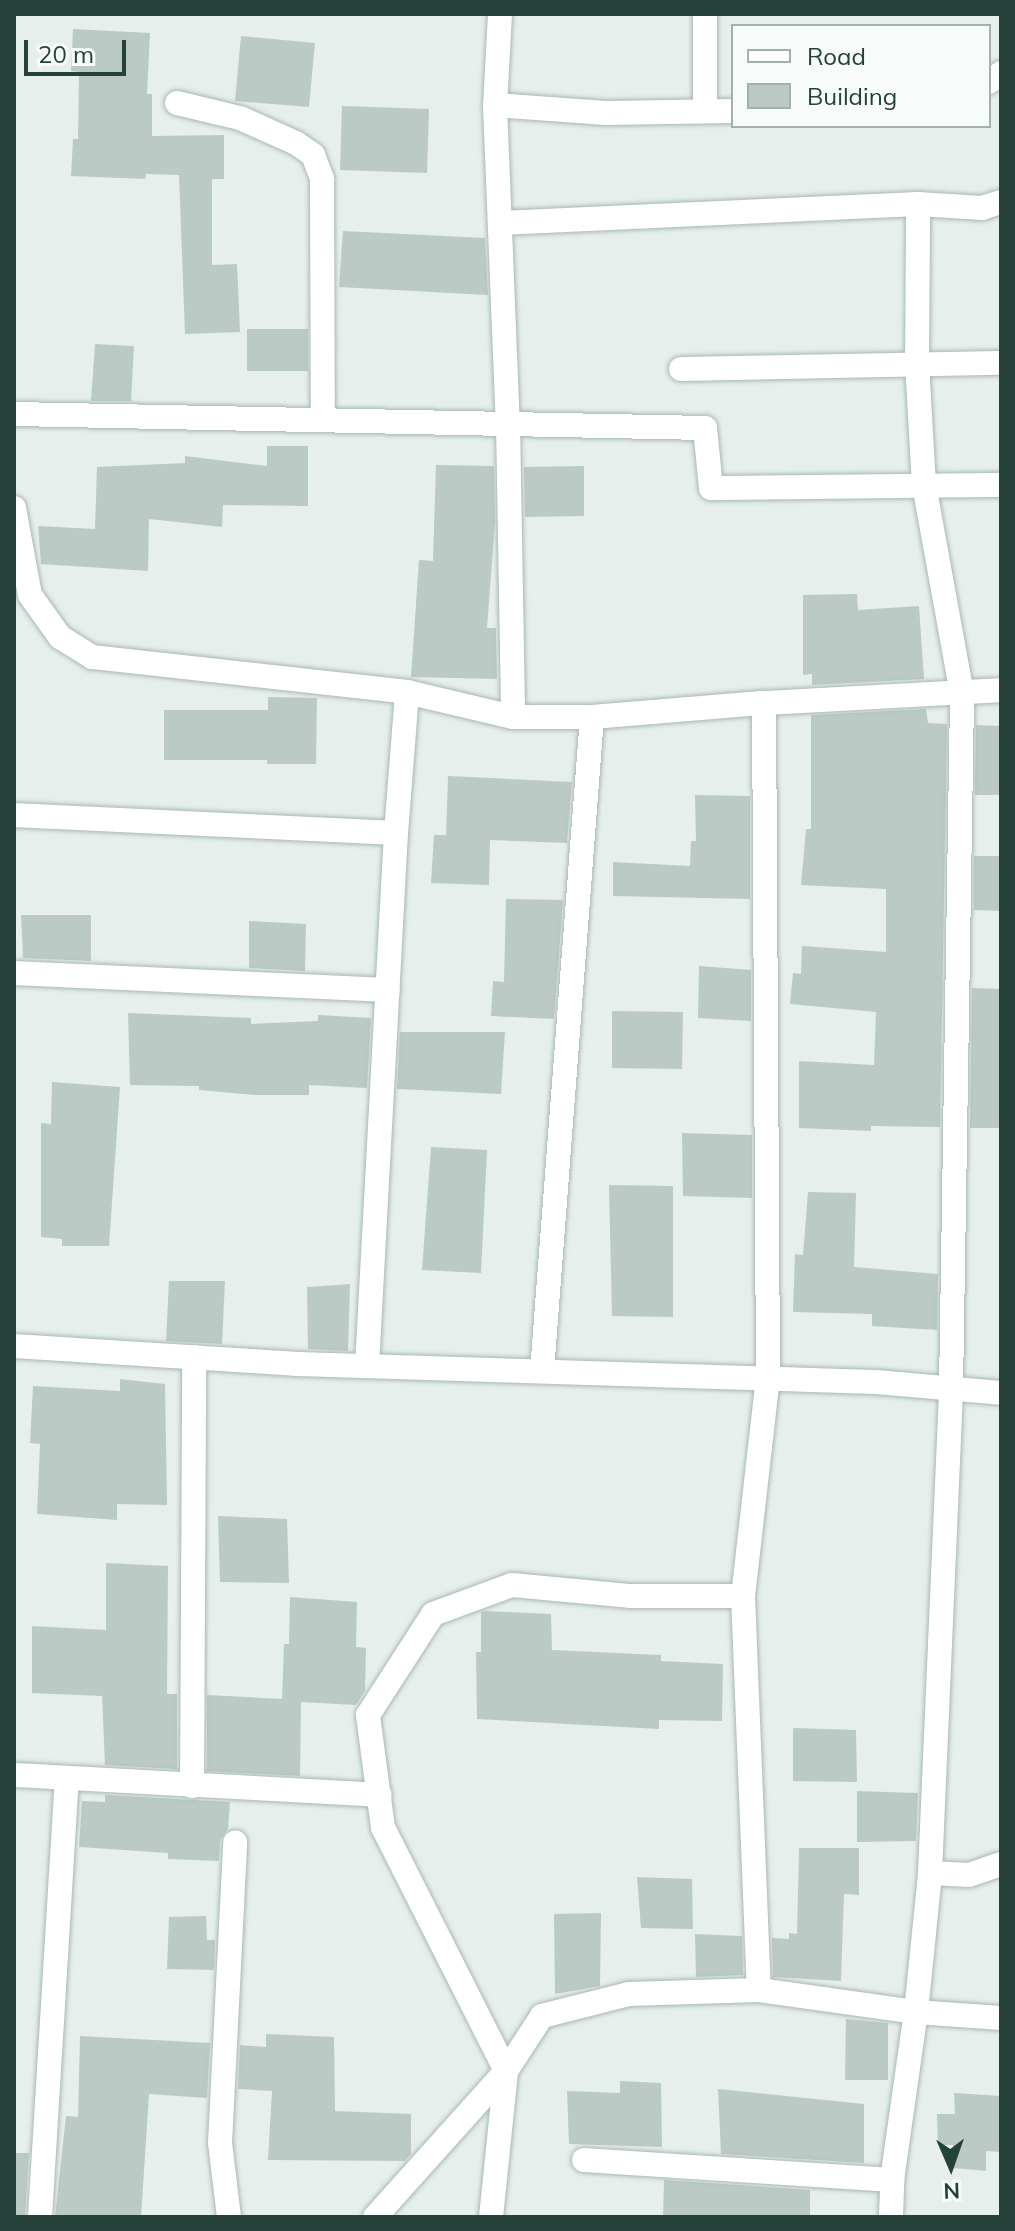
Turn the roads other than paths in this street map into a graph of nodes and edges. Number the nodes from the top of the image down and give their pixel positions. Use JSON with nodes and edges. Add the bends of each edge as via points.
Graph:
{"nodes":[{"id":1,"x":500,"y":14,"type":"edge"},
{"id":2,"x":705,"y":14,"type":"edge"},
{"id":3,"x":177,"y":103,"type":"dead end"},
{"id":4,"x":495,"y":105,"type":"junction"},
{"id":5,"x":705,"y":111,"type":"junction"},
{"id":6,"x":731,"y":111,"type":"edge"},
{"id":7,"x":1001,"y":202,"type":"edge"},
{"id":8,"x":918,"y":204,"type":"junction"},
{"id":9,"x":500,"y":223,"type":"junction"},
{"id":10,"x":1001,"y":363,"type":"edge"},
{"id":11,"x":917,"y":365,"type":"junction"},
{"id":12,"x":681,"y":369,"type":"dead end"},
{"id":13,"x":14,"y":414,"type":"edge"},
{"id":14,"x":323,"y":418,"type":"junction"},
{"id":15,"x":508,"y":422,"type":"junction"},
{"id":16,"x":924,"y":485,"type":"junction"},
{"id":17,"x":1001,"y":485,"type":"edge"},
{"id":18,"x":14,"y":508,"type":"edge"},
{"id":19,"x":1001,"y":690,"type":"edge"},
{"id":20,"x":407,"y":692,"type":"junction"},
{"id":21,"x":962,"y":694,"type":"junction"},
{"id":22,"x":764,"y":703,"type":"junction"},
{"id":23,"x":513,"y":717,"type":"junction"},
{"id":24,"x":592,"y":717,"type":"junction"},
{"id":25,"x":14,"y":815,"type":"edge"},
{"id":26,"x":396,"y":833,"type":"junction"},
{"id":27,"x":14,"y":973,"type":"edge"},
{"id":28,"x":388,"y":990,"type":"junction"},
{"id":29,"x":14,"y":1346,"type":"edge"},
{"id":30,"x":194,"y":1357,"type":"junction"},
{"id":31,"x":367,"y":1366,"type":"junction"},
{"id":32,"x":542,"y":1371,"type":"junction"},
{"id":33,"x":768,"y":1377,"type":"junction"},
{"id":34,"x":951,"y":1390,"type":"junction"},
{"id":35,"x":1001,"y":1393,"type":"edge"},
{"id":36,"x":743,"y":1596,"type":"junction"},
{"id":37,"x":14,"y":1775,"type":"edge"},
{"id":38,"x":67,"y":1779,"type":"junction"},
{"id":39,"x":192,"y":1786,"type":"junction"},
{"id":40,"x":379,"y":1795,"type":"junction"},
{"id":41,"x":235,"y":1842,"type":"dead end"},
{"id":42,"x":1001,"y":1864,"type":"edge"},
{"id":43,"x":930,"y":1873,"type":"junction"},
{"id":44,"x":759,"y":1990,"type":"junction"},
{"id":45,"x":916,"y":2012,"type":"junction"},
{"id":46,"x":1001,"y":2018,"type":"edge"},
{"id":47,"x":506,"y":2071,"type":"junction"},
{"id":48,"x":584,"y":2160,"type":"dead end"},
{"id":49,"x":892,"y":2180,"type":"junction"},
{"id":50,"x":40,"y":2217,"type":"edge"},
{"id":51,"x":229,"y":2217,"type":"edge"},
{"id":52,"x":375,"y":2217,"type":"edge"},
{"id":53,"x":491,"y":2217,"type":"edge"},
{"id":54,"x":891,"y":2217,"type":"edge"}],
"edges":[{"from":1,"to":4,"type":"street"},
{"from":2,"to":5,"type":"street"},
{"from":3,"to":14,"type":"street","via":[[240,118],[313,155],[322,179]]},
{"from":4,"to":5,"type":"street","via":[[606,113]]},
{"from":4,"to":9,"type":"street"},
{"from":5,"to":6,"type":"street"},
{"from":7,"to":8,"type":"street","via":[[982,208]]},
{"from":8,"to":9,"type":"street"},
{"from":8,"to":11,"type":"street"},
{"from":9,"to":15,"type":"street"},
{"from":10,"to":11,"type":"street"},
{"from":11,"to":12,"type":"street"},
{"from":11,"to":16,"type":"street"},
{"from":13,"to":14,"type":"street"},
{"from":14,"to":15,"type":"street"},
{"from":15,"to":16,"type":"street","via":[[705,428],[711,488]]},
{"from":15,"to":23,"type":"street"},
{"from":16,"to":17,"type":"street"},
{"from":16,"to":21,"type":"street"},
{"from":18,"to":20,"type":"street","via":[[30,595],[60,637],[92,657]]},
{"from":19,"to":21,"type":"street"},
{"from":20,"to":23,"type":"street"},
{"from":20,"to":26,"type":"street"},
{"from":21,"to":22,"type":"street"},
{"from":21,"to":34,"type":"street"},
{"from":22,"to":24,"type":"street"},
{"from":22,"to":33,"type":"street"},
{"from":23,"to":24,"type":"street"},
{"from":24,"to":32,"type":"street"},
{"from":25,"to":26,"type":"street"},
{"from":26,"to":28,"type":"street"},
{"from":27,"to":28,"type":"street"},
{"from":28,"to":31,"type":"street"},
{"from":29,"to":30,"type":"street"},
{"from":30,"to":31,"type":"street"},
{"from":30,"to":39,"type":"street"},
{"from":31,"to":32,"type":"street"},
{"from":32,"to":33,"type":"street"},
{"from":33,"to":34,"type":"street"},
{"from":33,"to":36,"type":"street"},
{"from":34,"to":35,"type":"street"},
{"from":34,"to":43,"type":"street"},
{"from":36,"to":40,"type":"street","via":[[631,1596],[512,1585],[433,1614],[368,1715]]},
{"from":36,"to":44,"type":"street"},
{"from":37,"to":38,"type":"street"},
{"from":38,"to":39,"type":"street"},
{"from":38,"to":50,"type":"street"},
{"from":39,"to":40,"type":"street"},
{"from":40,"to":47,"type":"street","via":[[383,1828]]},
{"from":41,"to":51,"type":"street","via":[[220,2143]]},
{"from":42,"to":43,"type":"street","via":[[969,1875]]},
{"from":43,"to":45,"type":"street"},
{"from":44,"to":45,"type":"street"},
{"from":44,"to":47,"type":"street","via":[[629,1994],[542,2016]]},
{"from":45,"to":46,"type":"street"},
{"from":45,"to":49,"type":"street"},
{"from":47,"to":52,"type":"street"},
{"from":47,"to":53,"type":"street"},
{"from":48,"to":49,"type":"street"},
{"from":49,"to":54,"type":"street"}]}
